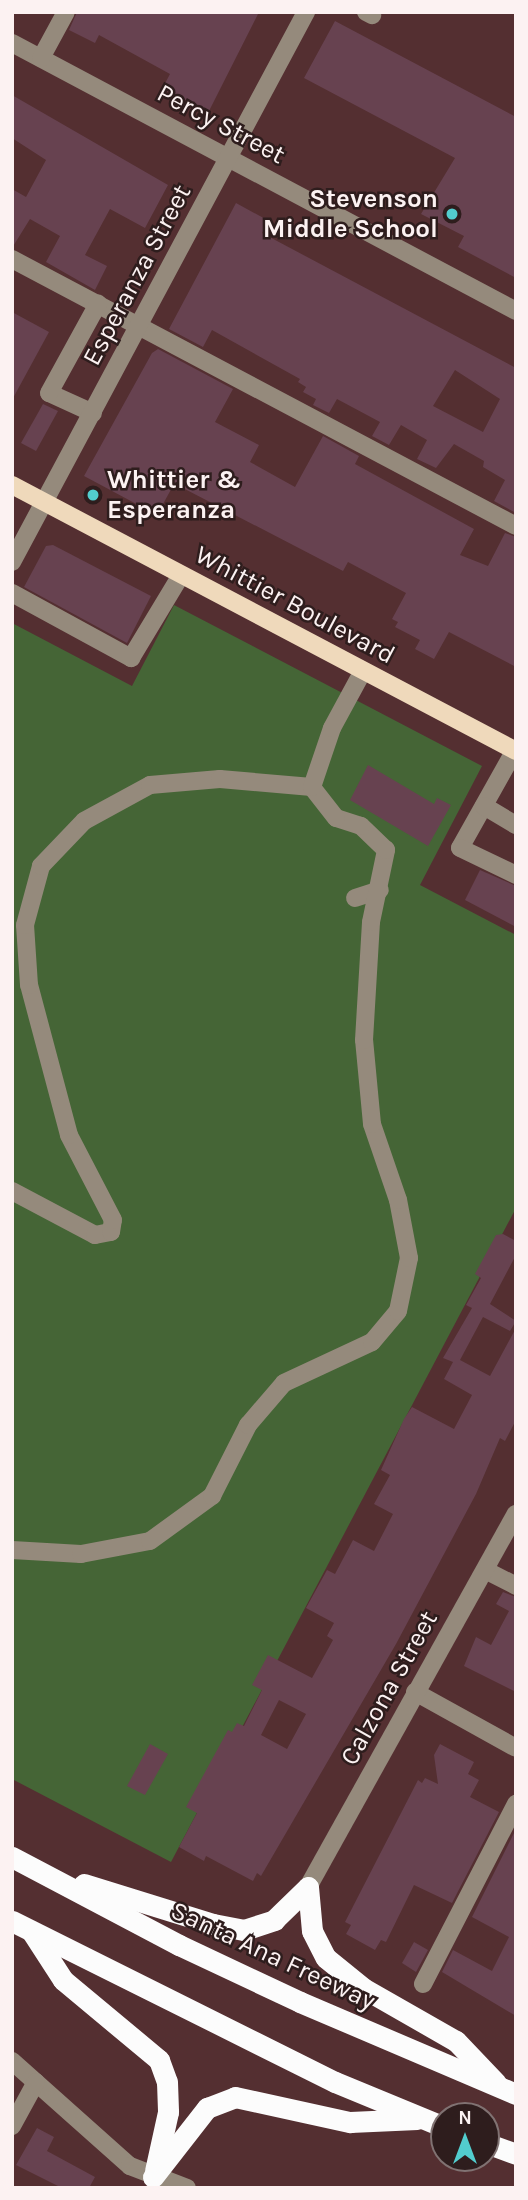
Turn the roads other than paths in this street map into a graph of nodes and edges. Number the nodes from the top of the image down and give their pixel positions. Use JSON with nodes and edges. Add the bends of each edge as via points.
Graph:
{"nodes":[{"id":1,"x":66,"y":12,"type":"edge"},
{"id":2,"x":306,"y":12,"type":"edge"},
{"id":3,"x":12,"y":43,"type":"edge"},
{"id":4,"x":41,"y":58,"type":"junction"},
{"id":5,"x":229,"y":159,"type":"junction"},
{"id":6,"x":12,"y":258,"type":"edge"},
{"id":7,"x":97,"y":303,"type":"junction"},
{"id":8,"x":516,"y":311,"type":"edge"},
{"id":9,"x":140,"y":326,"type":"junction"},
{"id":10,"x":93,"y":413,"type":"junction"},
{"id":11,"x":12,"y":485,"type":"edge"},
{"id":12,"x":45,"y":503,"type":"junction"},
{"id":13,"x":516,"y":526,"type":"edge"},
{"id":14,"x":12,"y":562,"type":"edge"},
{"id":15,"x":181,"y":575,"type":"junction"},
{"id":16,"x":12,"y":593,"type":"edge"},
{"id":17,"x":363,"y":671,"type":"junction"},
{"id":18,"x":515,"y":751,"type":"edge"},
{"id":19,"x":312,"y":787,"type":"junction"},
{"id":20,"x":484,"y":806,"type":"junction"},
{"id":21,"x":516,"y":825,"type":"edge"},
{"id":22,"x":516,"y":875,"type":"edge"},
{"id":23,"x":380,"y":890,"type":"junction"},
{"id":24,"x":355,"y":898,"type":"dead end"},
{"id":25,"x":12,"y":1192,"type":"edge"},
{"id":26,"x":516,"y":1514,"type":"edge"},
{"id":27,"x":12,"y":1550,"type":"edge"},
{"id":28,"x":485,"y":1570,"type":"junction"},
{"id":29,"x":516,"y":1586,"type":"edge"},
{"id":30,"x":415,"y":1692,"type":"junction"},
{"id":31,"x":516,"y":1748,"type":"edge"},
{"id":32,"x":516,"y":1804,"type":"edge"},
{"id":33,"x":12,"y":1857,"type":"edge"},
{"id":34,"x":39,"y":1871,"type":"junction"},
{"id":35,"x":308,"y":1887,"type":"junction"},
{"id":36,"x":21,"y":1925,"type":"edge"},
{"id":37,"x":423,"y":1984,"type":"dead end"},
{"id":38,"x":12,"y":2061,"type":"edge"},
{"id":39,"x":36,"y":2082,"type":"junction"},
{"id":40,"x":508,"y":2092,"type":"edge"},
{"id":41,"x":422,"y":2119,"type":"junction"},
{"id":42,"x":430,"y":2122,"type":"edge"},
{"id":43,"x":12,"y":2126,"type":"edge"},
{"id":44,"x":151,"y":2182,"type":"edge"},
{"id":45,"x":187,"y":2188,"type":"edge"}],
"edges":[{"from":1,"to":4,"type":"street"},
{"from":2,"to":5,"type":"street","name":"Esperanza Street"},
{"from":3,"to":4,"type":"street","name":"Percy Street"},
{"from":4,"to":5,"type":"street","name":"Percy Street"},
{"from":5,"to":8,"type":"street","name":"Percy Street"},
{"from":5,"to":9,"type":"street","name":"Esperanza Street"},
{"from":6,"to":7,"type":"street"},
{"from":7,"to":9,"type":"street"},
{"from":7,"to":10,"type":"street","via":[[49,393]]},
{"from":9,"to":10,"type":"street","name":"Esperanza Street"},
{"from":9,"to":13,"type":"street"},
{"from":10,"to":12,"type":"street","name":"Esperanza Street"},
{"from":11,"to":12,"type":"main road","name":"Whittier Boulevard"},
{"from":12,"to":14,"type":"street","name":"Esperanza Street"},
{"from":12,"to":15,"type":"main road","name":"Whittier Boulevard"},
{"from":15,"to":16,"type":"street","via":[[131,658]]},
{"from":15,"to":17,"type":"main road","name":"Whittier Boulevard"},
{"from":17,"to":18,"type":"main road","name":"Whittier Boulevard"},
{"from":17,"to":19,"type":"street","via":[[332,728]]},
{"from":18,"to":20,"type":"street"},
{"from":19,"to":23,"type":"street","via":[[336,818],[361,825],[386,850]]},
{"from":19,"to":25,"type":"street","via":[[219,779],[150,785],[84,821],[41,866],[25,925],[29,985],[69,1135],[113,1220],[111,1232],[95,1235]]},
{"from":20,"to":21,"type":"street"},
{"from":20,"to":22,"type":"street","via":[[460,848]]},
{"from":23,"to":24,"type":"street"},
{"from":23,"to":27,"type":"street","via":[[371,922],[364,1040],[372,1124],[398,1200],[409,1258],[398,1311],[372,1342],[284,1383],[248,1425],[212,1496],[150,1541],[81,1554]]},
{"from":26,"to":28,"type":"street","name":"Calzona Street"},
{"from":28,"to":29,"type":"street"},
{"from":28,"to":30,"type":"street","name":"Calzona Street"},
{"from":30,"to":31,"type":"street"},
{"from":30,"to":35,"type":"street","name":"Calzona Street"},
{"from":32,"to":37,"type":"street"},
{"from":33,"to":34,"type":"highway","name":"Santa Ana Freeway"},
{"from":34,"to":35,"type":"highway","via":[[244,1930],[274,1920]]},
{"from":34,"to":40,"type":"highway","name":"Santa Ana Freeway","via":[[179,1945]]},
{"from":35,"to":40,"type":"highway","via":[[312,1931],[326,1958],[363,1988],[456,2040]]},
{"from":36,"to":41,"type":"highway","via":[[335,2082]]},
{"from":36,"to":44,"type":"highway","via":[[63,1980],[159,2060],[167,2082],[168,2112]]},
{"from":38,"to":39,"type":"street"},
{"from":39,"to":43,"type":"street"},
{"from":39,"to":44,"type":"street"},
{"from":41,"to":42,"type":"highway"},
{"from":41,"to":44,"type":"highway","via":[[350,2122],[235,2097],[207,2108]]},
{"from":44,"to":45,"type":"street"}]}
